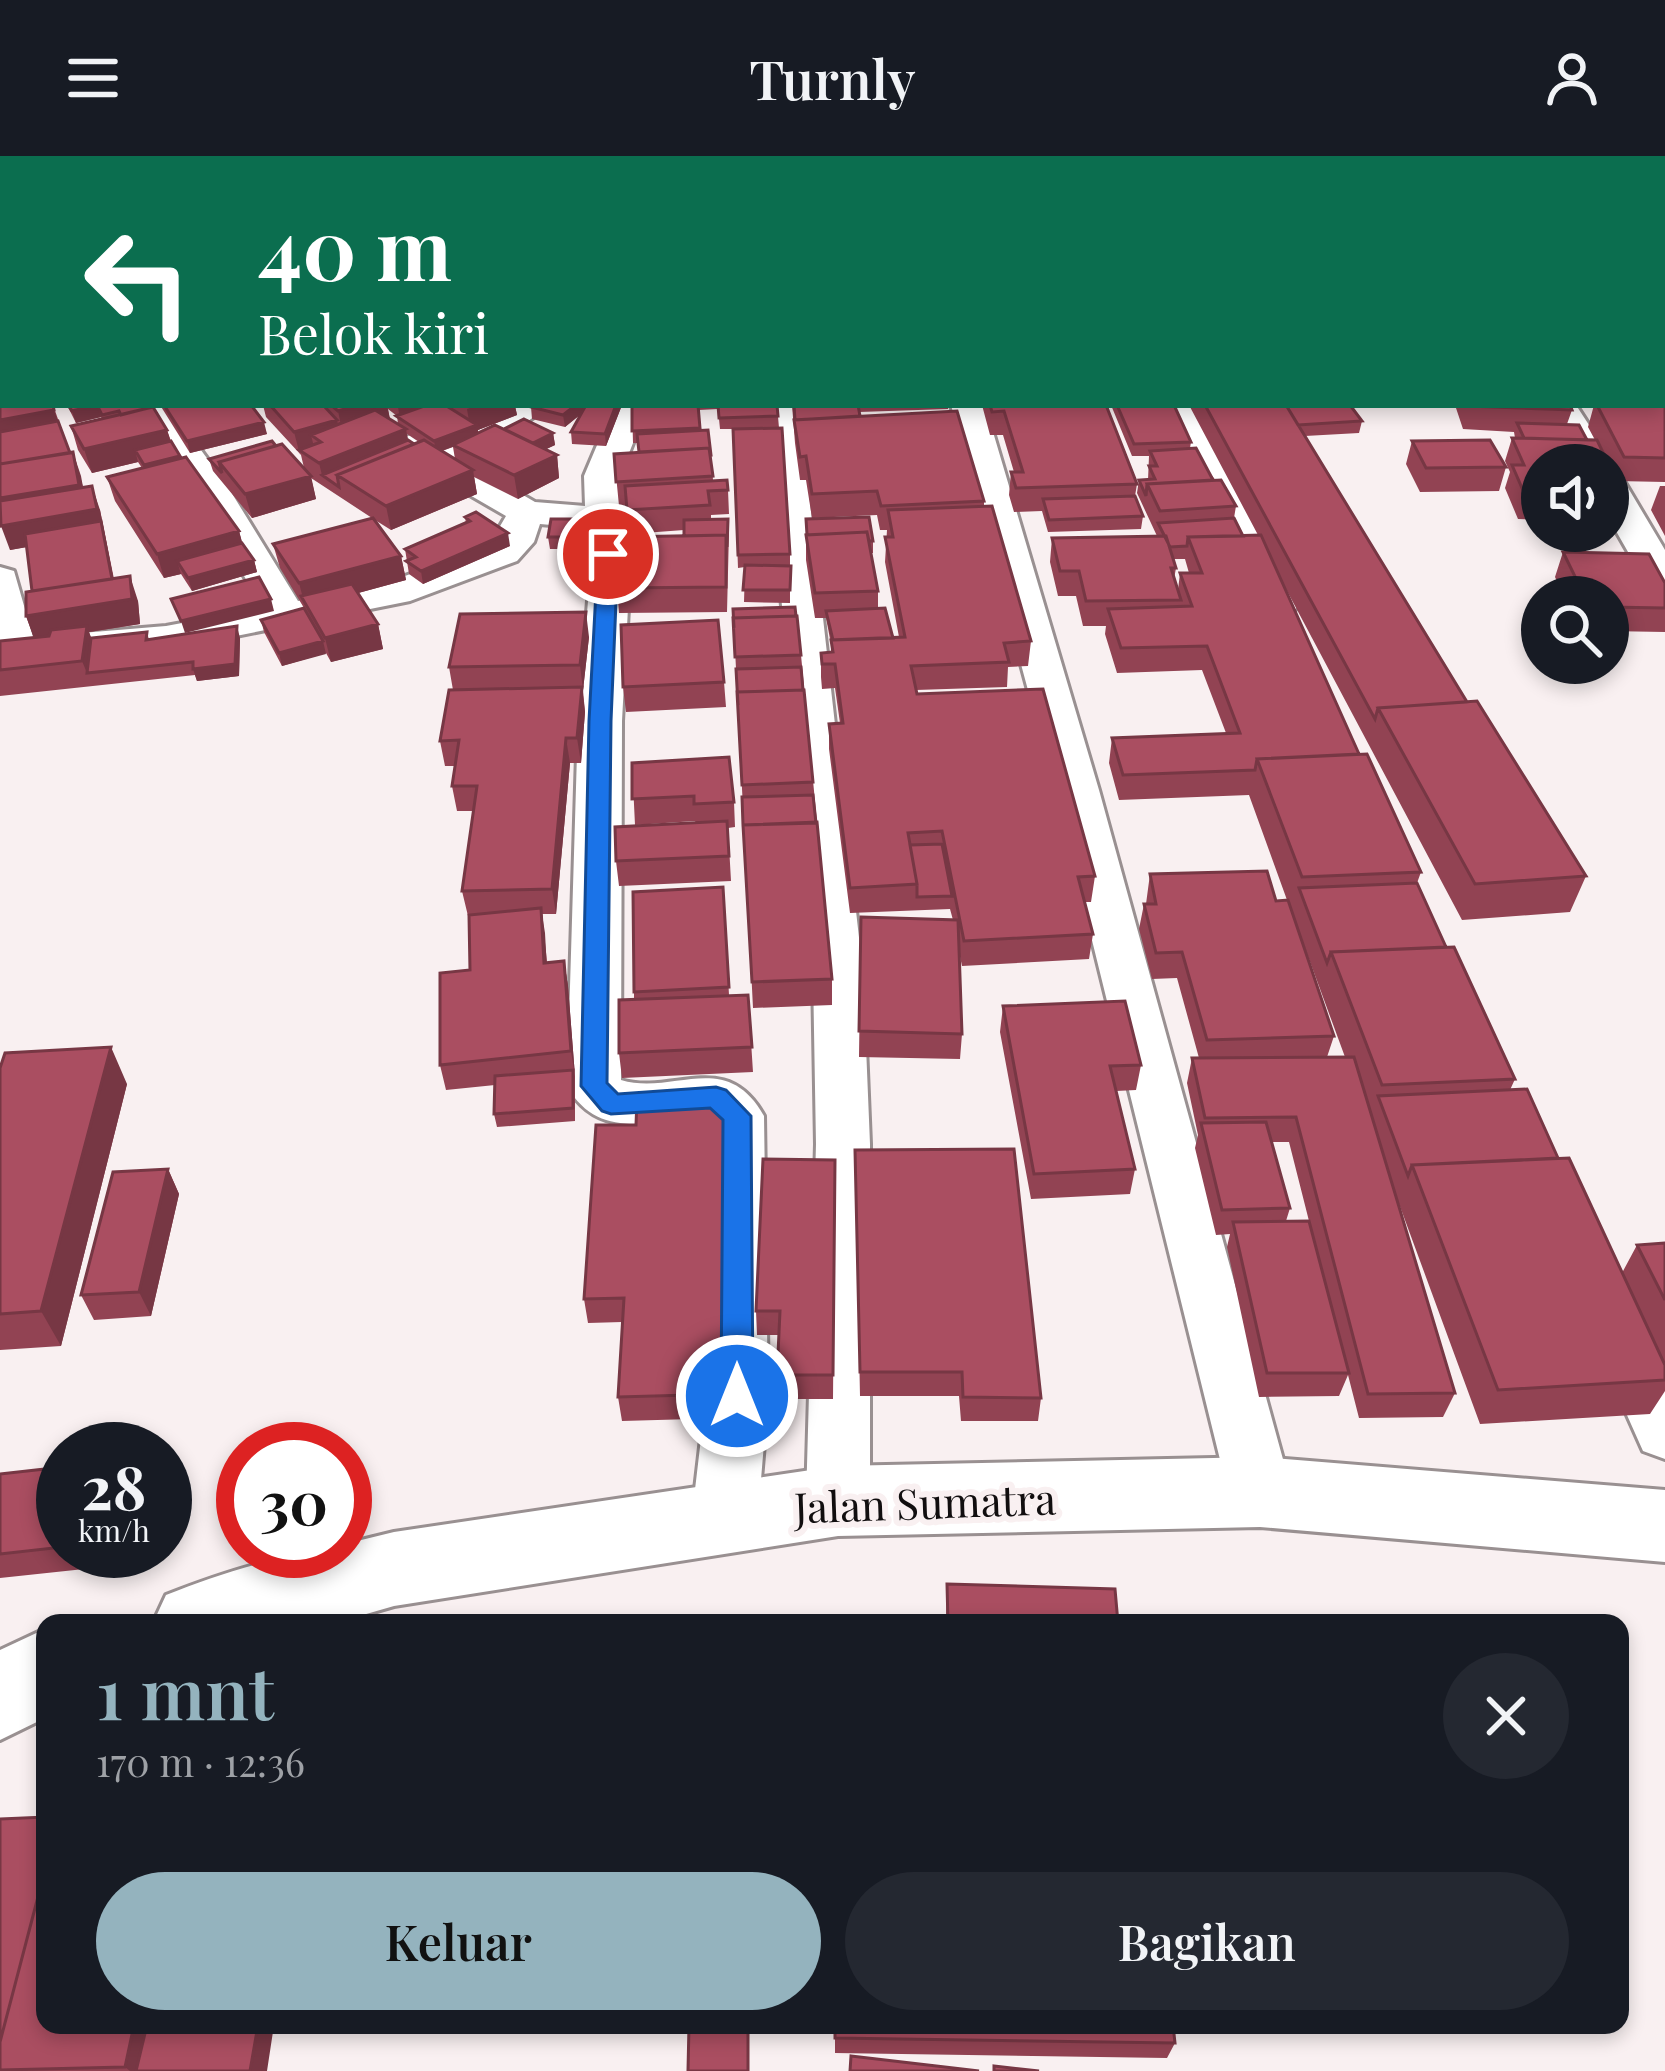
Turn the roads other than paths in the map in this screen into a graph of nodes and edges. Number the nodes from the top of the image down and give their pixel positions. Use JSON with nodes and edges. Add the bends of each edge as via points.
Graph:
{"nodes":[{"id":1,"x":153,"y":408,"type":"edge"},
{"id":2,"x":530,"y":408,"type":"edge"},
{"id":3,"x":630,"y":408,"type":"edge"},
{"id":4,"x":782,"y":408,"type":"edge"},
{"id":5,"x":969,"y":408,"type":"edge"},
{"id":6,"x":1186,"y":408,"type":"edge"},
{"id":7,"x":1561,"y":408,"type":"edge"},
{"id":8,"x":379,"y":424,"type":"edge"},
{"id":9,"x":1584,"y":444,"type":"edge"},
{"id":10,"x":440,"y":464,"type":"junction"},
{"id":11,"x":526,"y":512,"type":"junction"},
{"id":12,"x":607,"y":519,"type":"junction"},
{"id":13,"x":1629,"y":521,"type":"edge"},
{"id":14,"x":0,"y":579,"type":"edge"},
{"id":15,"x":1665,"y":584,"type":"edge"},
{"id":16,"x":287,"y":615,"type":"junction"},
{"id":17,"x":1295,"y":636,"type":"edge"},
{"id":18,"x":8,"y":650,"type":"edge"},
{"id":19,"x":1606,"y":1302,"type":"edge"},
{"id":20,"x":1665,"y":1432,"type":"edge"},
{"id":21,"x":1260,"y":1492,"type":"junction"},
{"id":22,"x":838,"y":1501,"type":"junction"},
{"id":23,"x":725,"y":1515,"type":"junction"},
{"id":24,"x":1665,"y":1526,"type":"edge"},
{"id":25,"x":228,"y":1614,"type":"edge"},
{"id":26,"x":36,"y":1667,"type":"edge"},
{"id":27,"x":0,"y":1669,"type":"edge"},
{"id":28,"x":36,"y":1672,"type":"edge"},
{"id":29,"x":0,"y":1698,"type":"edge"}],
"edges":[{"from":1,"to":16,"type":"street"},
{"from":2,"to":10,"type":"street"},
{"from":3,"to":12,"type":"street","via":[[602,476]]},
{"from":4,"to":22,"type":"street","via":[[838,973]]},
{"from":5,"to":21,"type":"street"},
{"from":6,"to":17,"type":"street"},
{"from":7,"to":9,"type":"street"},
{"from":8,"to":10,"type":"street"},
{"from":10,"to":11,"type":"street"},
{"from":11,"to":12,"type":"street"},
{"from":11,"to":16,"type":"street","via":[[502,553],[415,588]]},
{"from":12,"to":23,"type":"street","via":[[594,1086],[611,1104],[716,1097],[737,1116],[737,1396]]},
{"from":13,"to":15,"type":"street"},
{"from":14,"to":18,"type":"street"},
{"from":16,"to":18,"type":"street","via":[[166,638]]},
{"from":19,"to":20,"type":"street"},
{"from":21,"to":22,"type":"highway","name":"Jalan Sumatra"},
{"from":21,"to":24,"type":"highway","name":"Jalan Sumatra"},
{"from":22,"to":23,"type":"highway","name":"Jalan Sumatra"},
{"from":23,"to":25,"type":"highway","name":"Jalan Sumatra","via":[[394,1569]]},
{"from":26,"to":27,"type":"highway"},
{"from":28,"to":29,"type":"highway"}]}
